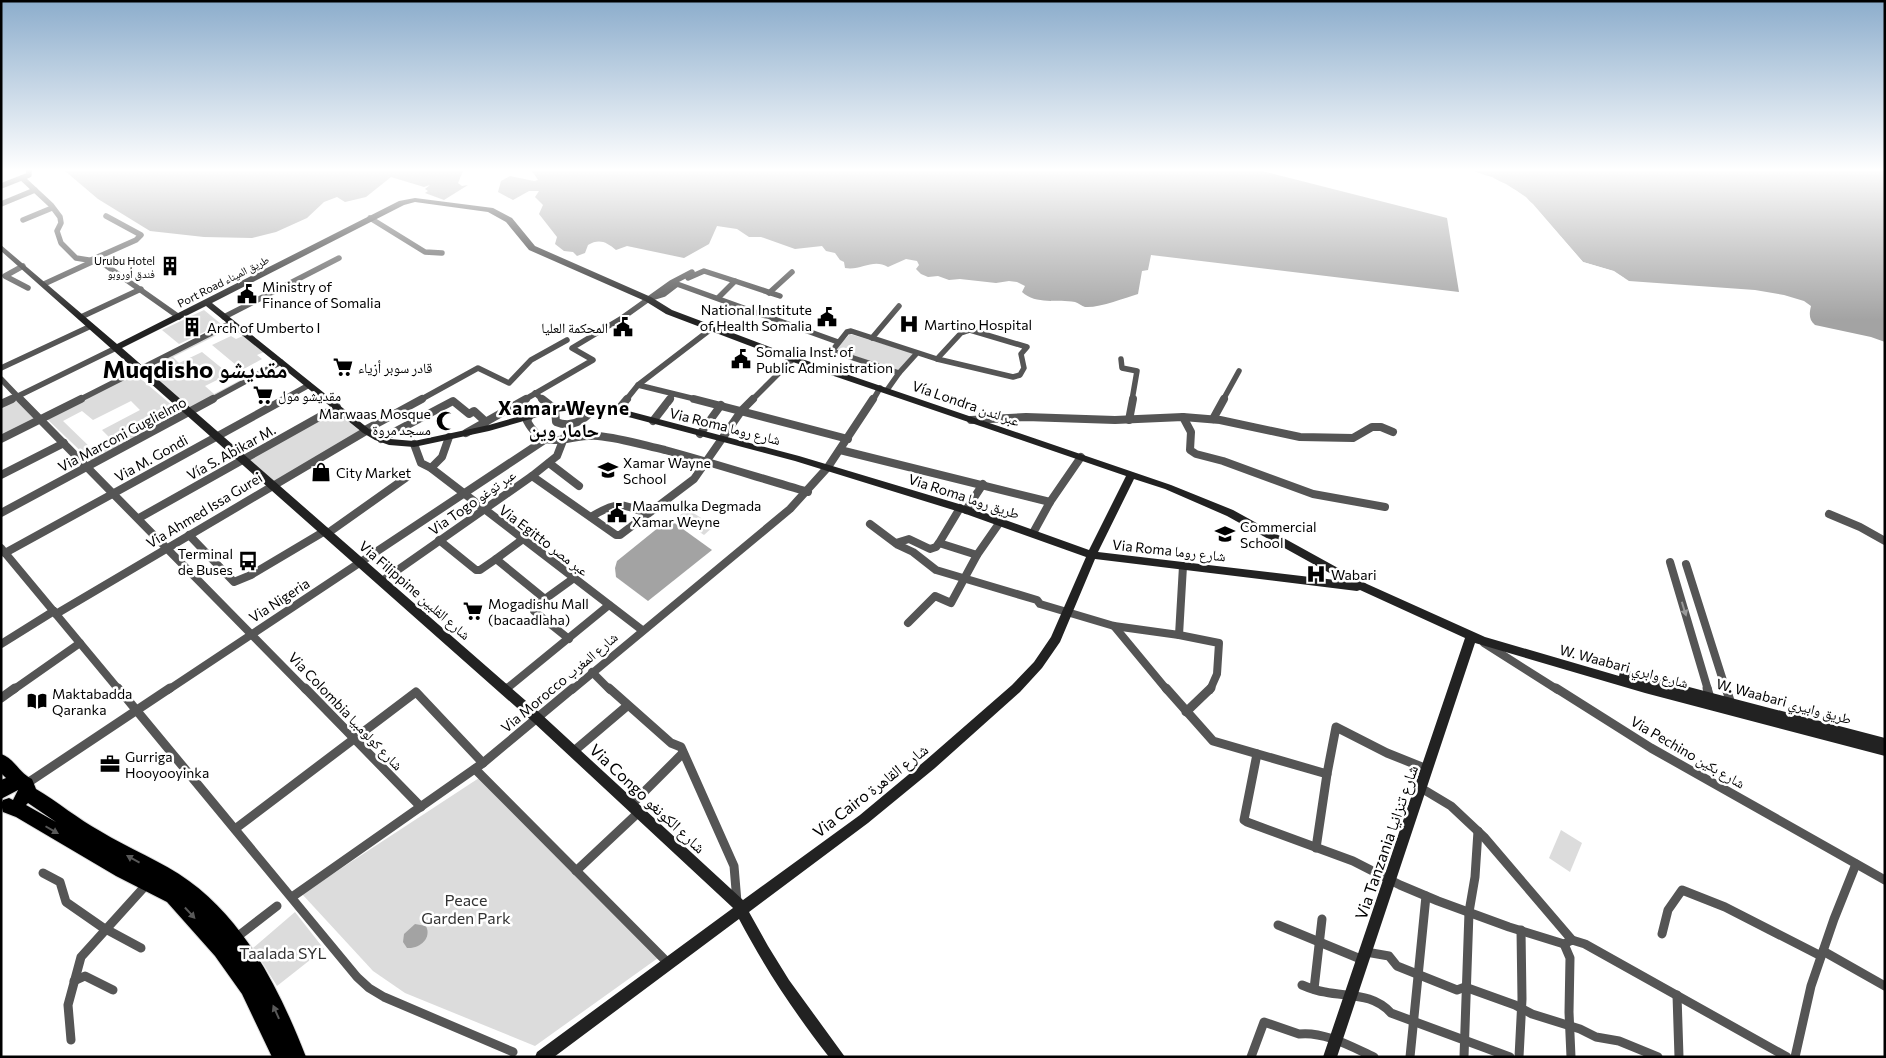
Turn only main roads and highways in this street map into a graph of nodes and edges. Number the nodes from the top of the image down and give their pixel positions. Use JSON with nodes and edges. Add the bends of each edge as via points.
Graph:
{"nodes":[{"id":1,"x":365,"y":220,"type":"edge"},
{"id":2,"x":509,"y":220,"type":"edge"},
{"id":3,"x":1,"y":247,"type":"edge"},
{"id":4,"x":207,"y":303,"type":"junction"},
{"id":5,"x":116,"y":348,"type":"junction"},
{"id":6,"x":827,"y":468,"type":"joint"},
{"id":7,"x":1131,"y":475,"type":"junction"},
{"id":8,"x":1092,"y":556,"type":"junction"},
{"id":9,"x":1363,"y":587,"type":"junction"},
{"id":10,"x":1477,"y":639,"type":"junction"},
{"id":11,"x":1712,"y":702,"type":"junction"},
{"id":12,"x":1732,"y":707,"type":"junction"},
{"id":13,"x":537,"y":718,"type":"joint"},
{"id":14,"x":1885,"y":743,"type":"edge"},
{"id":15,"x":1885,"y":751,"type":"edge"},
{"id":16,"x":1,"y":762,"type":"edge"},
{"id":17,"x":24,"y":786,"type":"junction"},
{"id":18,"x":4,"y":801,"type":"edge"},
{"id":19,"x":152,"y":878,"type":"junction"},
{"id":20,"x":738,"y":905,"type":"junction"},
{"id":21,"x":289,"y":1055,"type":"edge"},
{"id":22,"x":542,"y":1057,"type":"edge"},
{"id":23,"x":838,"y":1057,"type":"edge"},
{"id":24,"x":1330,"y":1057,"type":"edge"}],
"edges":[{"from":1,"to":4,"type":"main road","name":"Port Road طريق الميناء"},
{"from":2,"to":7,"type":"main road","name":"Vía Londra عبر لندن","via":[[532,248],[711,329]]},
{"from":3,"to":5,"type":"main road","name":"Via Filippine شارع الفلبين"},
{"from":4,"to":5,"type":"main road","name":"Port Road طريق الميناء"},
{"from":4,"to":6,"type":"main road","name":"Via Roma شارع روما","via":[[366,430],[390,442],[414,444],[574,407],[617,411]]},
{"from":5,"to":13,"type":"main road","name":"Via Filippine شارع الفلبين"},
{"from":6,"to":8,"type":"main road","name":"Via Roma طريق روما","via":[[963,509]]},
{"from":7,"to":8,"type":"main road","name":"Via Cairo شارع القاهرة"},
{"from":7,"to":9,"type":"main road","name":"Vía Londra عبر لندن","via":[[1230,513]]},
{"from":8,"to":9,"type":"main road","name":"Via Roma شارع روما"},
{"from":8,"to":20,"type":"main road","name":"Via Cairo شارع القاهرة","via":[[1069,613],[1049,651],[1015,690],[878,807]]},
{"from":9,"to":10,"type":"main road","name":"W. Waabari شارع وابري"},
{"from":9,"to":11,"type":"main road","name":"W. Waabari طريق وابيري","via":[[1505,643]]},
{"from":10,"to":11,"type":"main road","name":"W. Waabari شارع وابري"},
{"from":10,"to":24,"type":"main road","name":"Via Tanzania شارع تنزانيا","via":[[1427,769]]},
{"from":11,"to":12,"type":"main road","name":"W. Waabari شارع وابري"},
{"from":12,"to":14,"type":"main road","name":"W. Waabari طريق وابيري"},
{"from":12,"to":15,"type":"main road","name":"W. Waabari شارع وابري"},
{"from":13,"to":20,"type":"main road","name":"Via Congo شارع الكونغو"},
{"from":16,"to":17,"type":"highway"},
{"from":17,"to":18,"type":"highway","via":[[19,801]]},
{"from":19,"to":17,"type":"highway","one_way":true},
{"from":18,"to":19,"type":"highway","one_way":true},
{"from":19,"to":21,"type":"highway","via":[[228,944]]},
{"from":20,"to":22,"type":"main road","name":"Via Cairo شارع القاهرة"},
{"from":20,"to":23,"type":"main road","via":[[784,985]]}]}
